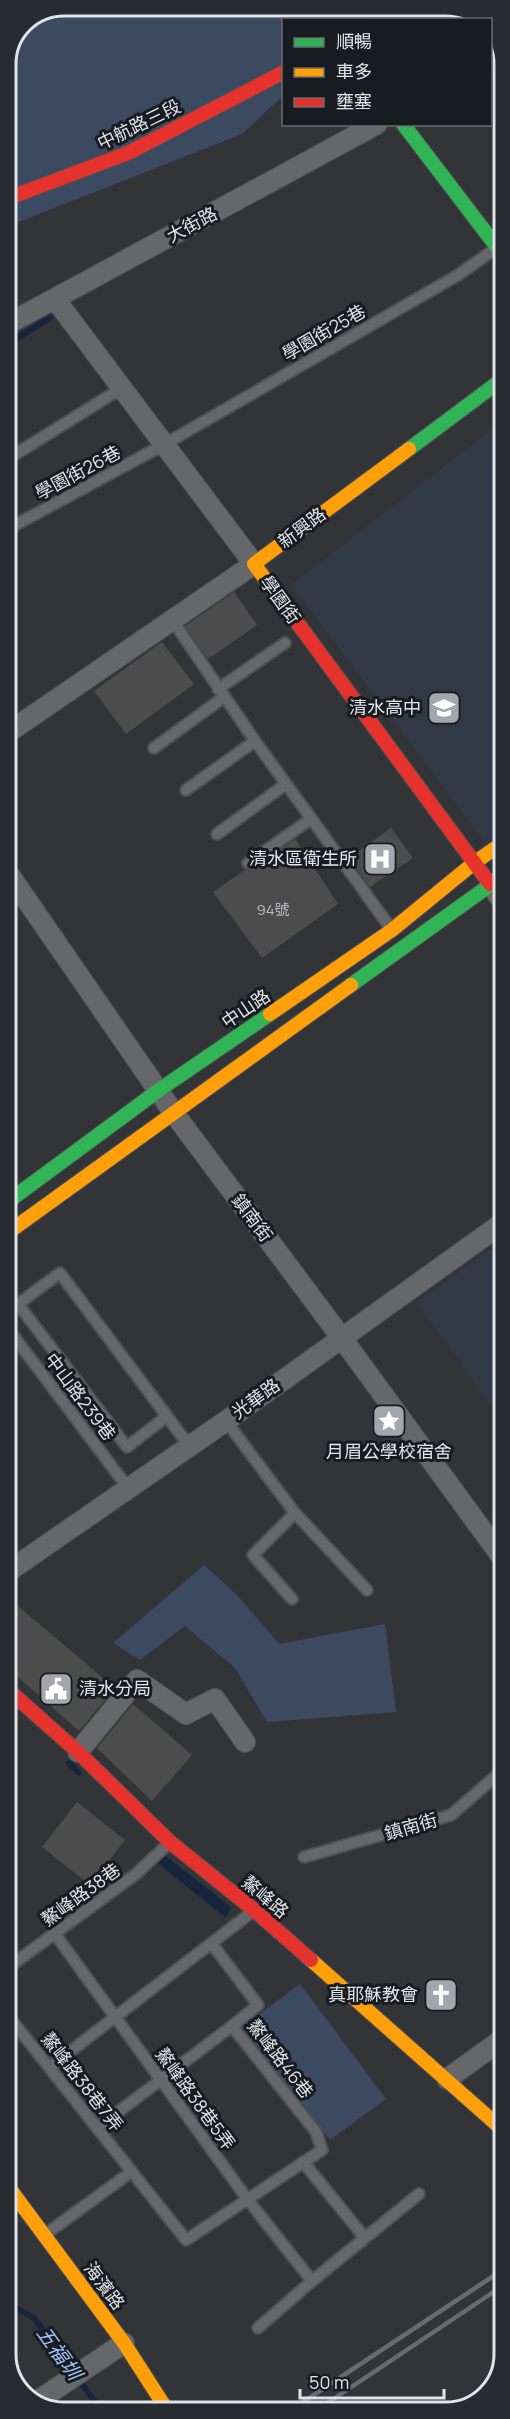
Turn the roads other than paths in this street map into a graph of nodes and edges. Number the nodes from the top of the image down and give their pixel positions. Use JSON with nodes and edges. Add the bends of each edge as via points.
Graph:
{"nodes":[{"id":1,"x":282,"y":73,"type":"edge"},
{"id":2,"x":373,"y":126,"type":"edge"},
{"id":3,"x":405,"y":126,"type":"edge"},
{"id":4,"x":16,"y":195,"type":"edge"},
{"id":5,"x":493,"y":241,"type":"edge"},
{"id":6,"x":493,"y":255,"type":"edge"},
{"id":7,"x":55,"y":299,"type":"junction"},
{"id":8,"x":16,"y":320,"type":"edge"},
{"id":9,"x":493,"y":386,"type":"edge"},
{"id":10,"x":122,"y":388,"type":"junction"},
{"id":11,"x":165,"y":444,"type":"junction"},
{"id":12,"x":16,"y":454,"type":"edge"},
{"id":13,"x":16,"y":524,"type":"edge"},
{"id":14,"x":254,"y":564,"type":"junction"},
{"id":15,"x":173,"y":621,"type":"junction"},
{"id":16,"x":285,"y":642,"type":"dead end"},
{"id":17,"x":221,"y":693,"type":"junction"},
{"id":18,"x":16,"y":727,"type":"edge"},
{"id":19,"x":255,"y":741,"type":"junction"},
{"id":20,"x":154,"y":748,"type":"dead end"},
{"id":21,"x":286,"y":784,"type":"junction"},
{"id":22,"x":186,"y":790,"type":"dead end"},
{"id":23,"x":311,"y":819,"type":"junction"},
{"id":24,"x":217,"y":834,"type":"dead end"},
{"id":25,"x":493,"y":849,"type":"edge"},
{"id":26,"x":248,"y":863,"type":"dead end"},
{"id":27,"x":474,"y":863,"type":"junction"},
{"id":28,"x":493,"y":877,"type":"edge"},
{"id":29,"x":493,"y":883,"type":"edge"},
{"id":30,"x":16,"y":885,"type":"edge"},
{"id":31,"x":392,"y":930,"type":"junction"},
{"id":32,"x":159,"y":1090,"type":"junction"},
{"id":33,"x":172,"y":1112,"type":"junction"},
{"id":34,"x":16,"y":1195,"type":"edge"},
{"id":35,"x":17,"y":1226,"type":"edge"},
{"id":36,"x":494,"y":1229,"type":"edge"},
{"id":37,"x":341,"y":1337,"type":"junction"},
{"id":38,"x":17,"y":1340,"type":"edge"},
{"id":39,"x":167,"y":1416,"type":"junction"},
{"id":40,"x":226,"y":1421,"type":"junction"},
{"id":41,"x":190,"y":1447,"type":"junction"},
{"id":42,"x":128,"y":1488,"type":"junction"},
{"id":43,"x":295,"y":1513,"type":"junction"},
{"id":44,"x":494,"y":1546,"type":"edge"},
{"id":45,"x":17,"y":1560,"type":"edge"},
{"id":46,"x":367,"y":1590,"type":"dead end"},
{"id":47,"x":292,"y":1599,"type":"dead end"},
{"id":48,"x":17,"y":1698,"type":"edge"},
{"id":49,"x":245,"y":1742,"type":"dead end"},
{"id":50,"x":78,"y":1752,"type":"junction"},
{"id":51,"x":494,"y":1778,"type":"edge"},
{"id":52,"x":170,"y":1842,"type":"junction"},
{"id":53,"x":304,"y":1857,"type":"dead end"},
{"id":54,"x":254,"y":1910,"type":"junction"},
{"id":55,"x":55,"y":1934,"type":"junction"},
{"id":56,"x":212,"y":1944,"type":"junction"},
{"id":57,"x":17,"y":1962,"type":"edge"},
{"id":58,"x":116,"y":2018,"type":"junction"},
{"id":59,"x":17,"y":2026,"type":"edge"},
{"id":60,"x":232,"y":2026,"type":"junction"},
{"id":61,"x":494,"y":2045,"type":"edge"},
{"id":62,"x":50,"y":2067,"type":"junction"},
{"id":63,"x":447,"y":2079,"type":"junction"},
{"id":64,"x":160,"y":2081,"type":"junction"},
{"id":65,"x":494,"y":2122,"type":"edge"},
{"id":66,"x":98,"y":2128,"type":"junction"},
{"id":67,"x":303,"y":2162,"type":"junction"},
{"id":68,"x":131,"y":2172,"type":"junction"},
{"id":69,"x":419,"y":2194,"type":"dead end"},
{"id":70,"x":17,"y":2199,"type":"edge"},
{"id":71,"x":248,"y":2200,"type":"junction"},
{"id":72,"x":44,"y":2235,"type":"junction"},
{"id":73,"x":364,"y":2238,"type":"junction"},
{"id":74,"x":312,"y":2281,"type":"junction"},
{"id":75,"x":258,"y":2328,"type":"dead end"},
{"id":76,"x":124,"y":2343,"type":"junction"},
{"id":77,"x":43,"y":2397,"type":"edge"},
{"id":78,"x":162,"y":2402,"type":"edge"}],
"edges":[{"from":1,"to":4,"type":"street","name":"中航路三段","via":[[128,153]]},
{"from":2,"to":7,"type":"street","name":"大街路"},
{"from":3,"to":5,"type":"street"},
{"from":6,"to":11,"type":"lane","name":"學園街25巷"},
{"from":7,"to":8,"type":"street","name":"大街路"},
{"from":7,"to":10,"type":"street","name":"學園街"},
{"from":9,"to":14,"type":"street","name":"新興路"},
{"from":10,"to":11,"type":"street","name":"學園街"},
{"from":10,"to":12,"type":"lane"},
{"from":11,"to":13,"type":"lane","name":"學園街26巷"},
{"from":11,"to":14,"type":"street","name":"學園街"},
{"from":14,"to":15,"type":"street","name":"新興路"},
{"from":14,"to":27,"type":"street","name":"學園街"},
{"from":15,"to":17,"type":"lane"},
{"from":15,"to":18,"type":"street","name":"新興路"},
{"from":16,"to":17,"type":"lane"},
{"from":17,"to":19,"type":"lane"},
{"from":17,"to":20,"type":"lane"},
{"from":19,"to":21,"type":"lane"},
{"from":19,"to":22,"type":"lane"},
{"from":21,"to":23,"type":"lane"},
{"from":21,"to":24,"type":"lane"},
{"from":23,"to":26,"type":"lane"},
{"from":23,"to":31,"type":"lane"},
{"from":25,"to":27,"type":"street","name":"中山路"},
{"from":27,"to":28,"type":"street","name":"學園街"},
{"from":27,"to":31,"type":"street","name":"中山路"},
{"from":29,"to":33,"type":"street"},
{"from":30,"to":32,"type":"street","name":"鎮南街"},
{"from":31,"to":32,"type":"street","name":"中山路"},
{"from":32,"to":33,"type":"street","name":"鎮南街"},
{"from":32,"to":34,"type":"street","name":"中山路"},
{"from":33,"to":35,"type":"street"},
{"from":33,"to":37,"type":"street","name":"鎮南街"},
{"from":36,"to":37,"type":"street","name":"光華路"},
{"from":37,"to":40,"type":"street","name":"光華路"},
{"from":37,"to":44,"type":"street","name":"鎮南街"},
{"from":38,"to":42,"type":"lane","name":"中山路239巷"},
{"from":39,"to":39,"type":"lane","via":[[60,1273],[18,1304],[127,1447]]},
{"from":39,"to":41,"type":"lane"},
{"from":40,"to":41,"type":"street","name":"光華路"},
{"from":40,"to":43,"type":"lane"},
{"from":41,"to":42,"type":"street","name":"光華路"},
{"from":42,"to":45,"type":"street","name":"光華路"},
{"from":43,"to":46,"type":"lane"},
{"from":43,"to":47,"type":"lane","via":[[253,1555]]},
{"from":48,"to":50,"type":"street","name":"鰲峰路"},
{"from":49,"to":50,"type":"street","via":[[215,1700],[186,1714],[137,1680]]},
{"from":50,"to":52,"type":"street","name":"鰲峰路"},
{"from":51,"to":53,"type":"lane","name":"鎮南街","via":[[451,1815]]},
{"from":52,"to":54,"type":"street","name":"鰲峰路"},
{"from":52,"to":55,"type":"lane","name":"鰲峰路38巷","via":[[136,1874]]},
{"from":54,"to":56,"type":"lane"},
{"from":54,"to":63,"type":"street","name":"鰲峰路"},
{"from":55,"to":57,"type":"lane","name":"鰲峰路38巷"},
{"from":55,"to":58,"type":"lane","name":"鰲峰路38巷5弄"},
{"from":56,"to":58,"type":"lane"},
{"from":56,"to":60,"type":"lane","name":"鰲峰路46巷","via":[[258,2005]]},
{"from":58,"to":62,"type":"lane"},
{"from":58,"to":64,"type":"lane","name":"鰲峰路38巷5弄"},
{"from":59,"to":62,"type":"lane","name":"鰲峰路38巷7弄"},
{"from":60,"to":64,"type":"lane"},
{"from":60,"to":67,"type":"lane","name":"鰲峰路46巷","via":[[316,2132],[322,2150]]},
{"from":61,"to":63,"type":"street"},
{"from":62,"to":66,"type":"lane","name":"鰲峰路38巷7弄"},
{"from":63,"to":65,"type":"street","name":"鰲峰路"},
{"from":64,"to":66,"type":"lane"},
{"from":64,"to":71,"type":"lane","name":"鰲峰路38巷5弄"},
{"from":66,"to":68,"type":"lane","name":"鰲峰路38巷7弄"},
{"from":67,"to":71,"type":"lane"},
{"from":67,"to":73,"type":"lane"},
{"from":68,"to":71,"type":"lane","name":"鰲峰路38巷7弄","via":[[186,2240]]},
{"from":68,"to":72,"type":"lane"},
{"from":69,"to":73,"type":"lane"},
{"from":70,"to":72,"type":"street","name":"海濱路"},
{"from":71,"to":74,"type":"lane","name":"鰲峰路38巷5弄"},
{"from":72,"to":76,"type":"street","name":"海濱路"},
{"from":73,"to":74,"type":"lane"},
{"from":74,"to":75,"type":"lane"},
{"from":76,"to":77,"type":"street"},
{"from":76,"to":78,"type":"street","name":"海濱路"}]}
